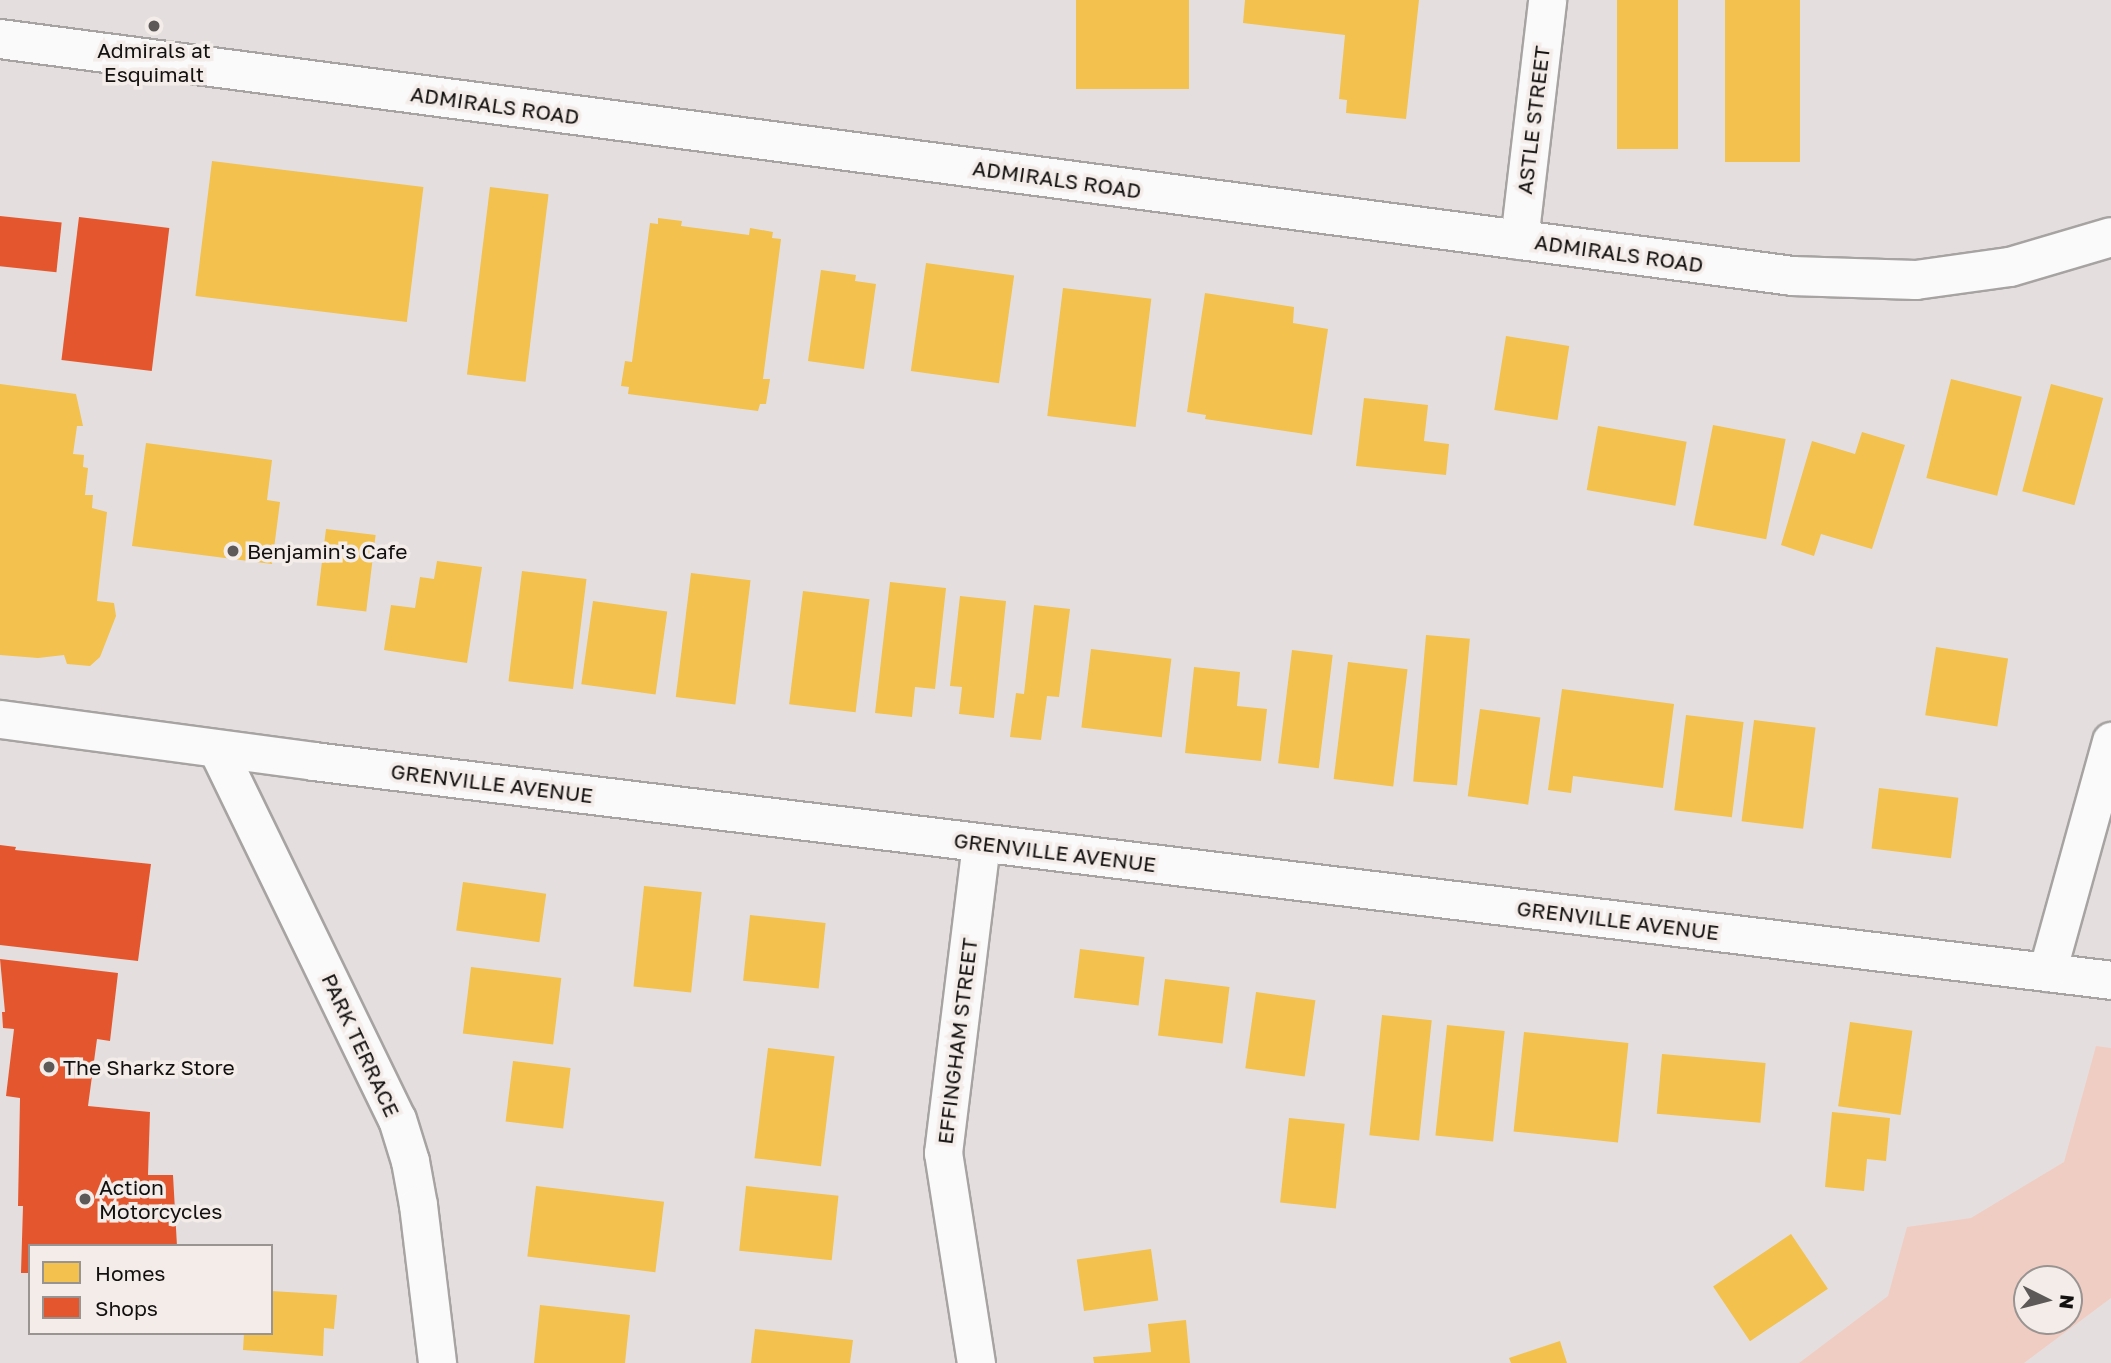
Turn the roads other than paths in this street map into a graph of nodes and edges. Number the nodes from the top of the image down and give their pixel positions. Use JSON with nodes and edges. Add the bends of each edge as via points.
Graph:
{"nodes":[{"id":1,"x":1547,"y":0,"type":"edge"},
{"id":2,"x":0,"y":39,"type":"edge"},
{"id":3,"x":2111,"y":237,"type":"edge"},
{"id":4,"x":1519,"y":240,"type":"junction"},
{"id":5,"x":0,"y":719,"type":"edge"},
{"id":6,"x":2111,"y":741,"type":"edge"},
{"id":7,"x":217,"y":749,"type":"junction"},
{"id":8,"x":981,"y":843,"type":"junction"},
{"id":9,"x":2047,"y":972,"type":"junction"},
{"id":10,"x":2111,"y":980,"type":"edge"},
{"id":11,"x":437,"y":1363,"type":"edge"},
{"id":12,"x":976,"y":1363,"type":"edge"}],
"edges":[{"from":1,"to":4,"type":"street","name":"ASTLE STREET"},
{"from":2,"to":4,"type":"main road","name":"ADMIRALS ROAD"},
{"from":3,"to":4,"type":"main road","name":"ADMIRALS ROAD","via":[[2010,267],[1916,280],[1792,276]]},
{"from":5,"to":7,"type":"street","name":"GRENVILLE AVENUE"},
{"from":6,"to":9,"type":"street"},
{"from":7,"to":8,"type":"street","name":"GRENVILLE AVENUE"},
{"from":7,"to":11,"type":"street","name":"PARK TERRACE","via":[[397,1119],[418,1205]]},
{"from":8,"to":9,"type":"street","name":"GRENVILLE AVENUE"},
{"from":8,"to":12,"type":"street","name":"EFFINGHAM STREET","via":[[943,1153]]},
{"from":9,"to":10,"type":"street","name":"GRENVILLE AVENUE"}]}
